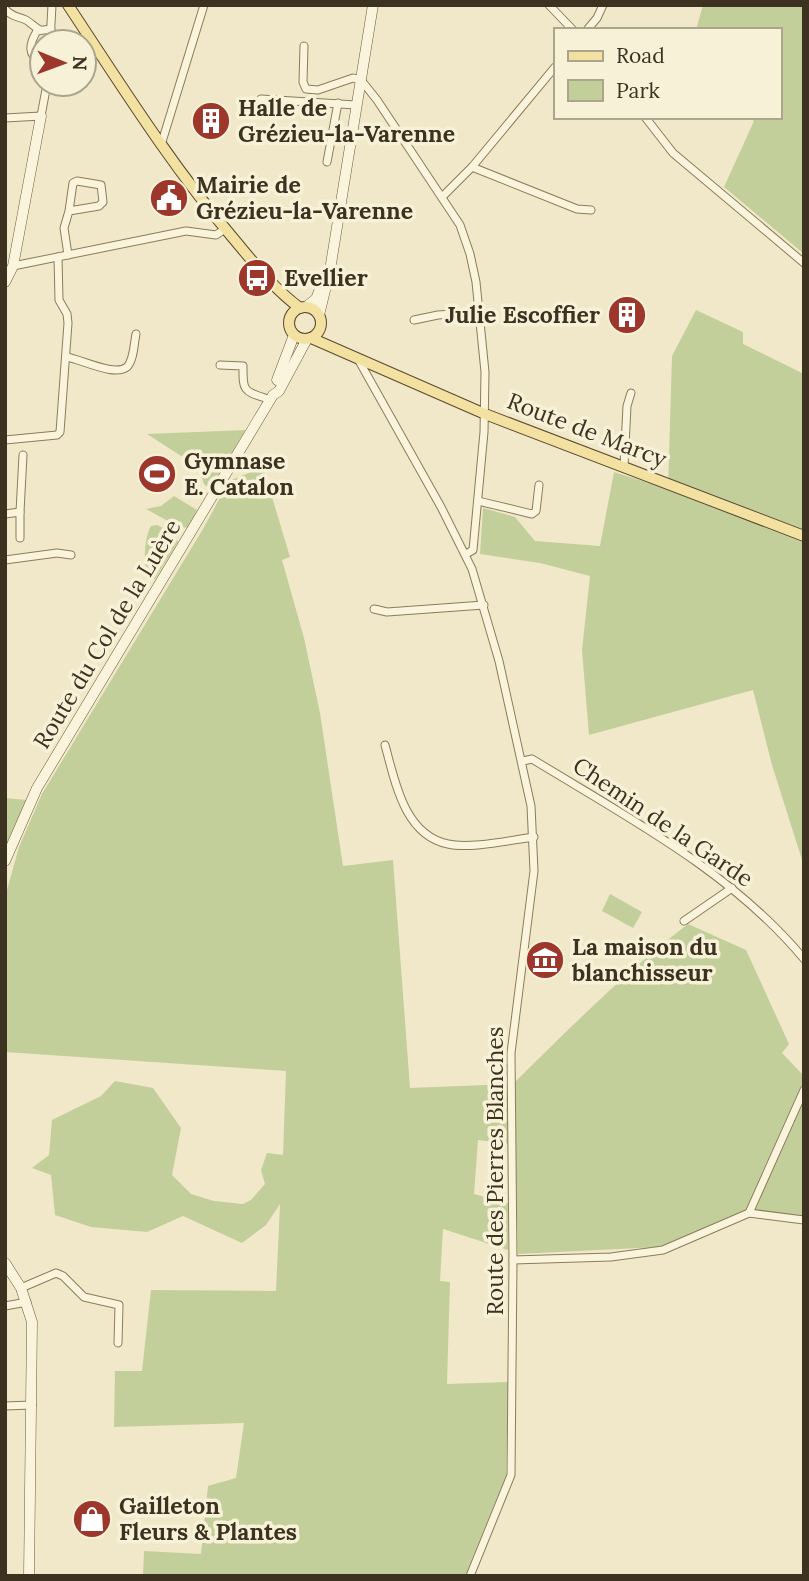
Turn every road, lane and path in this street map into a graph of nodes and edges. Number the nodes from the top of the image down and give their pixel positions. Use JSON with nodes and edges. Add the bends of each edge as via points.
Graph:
{"nodes":[{"id":1,"x":52,"y":5,"type":"edge"},
{"id":2,"x":68,"y":5,"type":"edge"},
{"id":3,"x":204,"y":5,"type":"edge"},
{"id":4,"x":373,"y":5,"type":"edge"},
{"id":5,"x":549,"y":5,"type":"edge"},
{"id":6,"x":603,"y":5,"type":"edge"},
{"id":7,"x":5,"y":9,"type":"edge"},
{"id":8,"x":36,"y":28,"type":"edge"},
{"id":9,"x":51,"y":28,"type":"edge"},
{"id":10,"x":571,"y":28,"type":"edge"},
{"id":11,"x":589,"y":28,"type":"edge"},
{"id":12,"x":304,"y":46,"type":"dead end"},
{"id":13,"x":554,"y":68,"type":"edge"},
{"id":14,"x":361,"y":80,"type":"junction"},
{"id":15,"x":44,"y":98,"type":"edge"},
{"id":16,"x":261,"y":99,"type":"dead end"},
{"id":17,"x":338,"y":103,"type":"junction"},
{"id":18,"x":356,"y":105,"type":"junction"},
{"id":19,"x":41,"y":116,"type":"junction"},
{"id":20,"x":5,"y":118,"type":"edge"},
{"id":21,"x":647,"y":119,"type":"edge"},
{"id":22,"x":161,"y":145,"type":"junction"},
{"id":23,"x":327,"y":162,"type":"dead end"},
{"id":24,"x":472,"y":167,"type":"junction"},
{"id":25,"x":442,"y":197,"type":"junction"},
{"id":26,"x":591,"y":210,"type":"dead end"},
{"id":27,"x":69,"y":211,"type":"junction"},
{"id":28,"x":225,"y":229,"type":"junction"},
{"id":29,"x":16,"y":251,"type":"junction"},
{"id":30,"x":332,"y":253,"type":"junction"},
{"id":31,"x":68,"y":255,"type":"junction"},
{"id":32,"x":58,"y":257,"type":"junction"},
{"id":33,"x":29,"y":263,"type":"junction"},
{"id":34,"x":804,"y":263,"type":"edge"},
{"id":35,"x":13,"y":266,"type":"junction"},
{"id":36,"x":5,"y":282,"type":"edge"},
{"id":37,"x":276,"y":287,"type":"junction"},
{"id":38,"x":303,"y":307,"type":"junction"},
{"id":39,"x":481,"y":312,"type":"junction"},
{"id":40,"x":291,"y":316,"type":"junction"},
{"id":41,"x":320,"y":320,"type":"junction"},
{"id":42,"x":414,"y":320,"type":"dead end"},
{"id":43,"x":136,"y":334,"type":"dead end"},
{"id":44,"x":294,"y":335,"type":"junction"},
{"id":45,"x":309,"y":338,"type":"junction"},
{"id":46,"x":66,"y":357,"type":"junction"},
{"id":47,"x":358,"y":358,"type":"junction"},
{"id":48,"x":220,"y":365,"type":"dead end"},
{"id":49,"x":631,"y":393,"type":"dead end"},
{"id":50,"x":269,"y":397,"type":"junction"},
{"id":51,"x":485,"y":414,"type":"junction"},
{"id":52,"x":5,"y":440,"type":"edge"},
{"id":53,"x":23,"y":455,"type":"dead end"},
{"id":54,"x":624,"y":466,"type":"junction"},
{"id":55,"x":539,"y":485,"type":"dead end"},
{"id":56,"x":478,"y":501,"type":"junction"},
{"id":57,"x":20,"y":512,"type":"junction"},
{"id":58,"x":5,"y":514,"type":"edge"},
{"id":59,"x":804,"y":536,"type":"edge"},
{"id":60,"x":20,"y":538,"type":"dead end"},
{"id":61,"x":466,"y":554,"type":"junction"},
{"id":62,"x":71,"y":555,"type":"dead end"},
{"id":63,"x":5,"y":560,"type":"edge"},
{"id":64,"x":484,"y":605,"type":"junction"},
{"id":65,"x":374,"y":609,"type":"dead end"},
{"id":66,"x":385,"y":745,"type":"dead end"},
{"id":67,"x":523,"y":761,"type":"junction"},
{"id":68,"x":534,"y":837,"type":"junction"},
{"id":69,"x":5,"y":861,"type":"edge"},
{"id":70,"x":732,"y":888,"type":"junction"},
{"id":71,"x":684,"y":920,"type":"dead end"},
{"id":72,"x":804,"y":959,"type":"edge"},
{"id":73,"x":804,"y":1090,"type":"edge"},
{"id":74,"x":749,"y":1213,"type":"junction"},
{"id":75,"x":804,"y":1220,"type":"edge"},
{"id":76,"x":513,"y":1260,"type":"junction"},
{"id":77,"x":5,"y":1263,"type":"edge"},
{"id":78,"x":21,"y":1288,"type":"junction"},
{"id":79,"x":27,"y":1302,"type":"junction"},
{"id":80,"x":5,"y":1306,"type":"edge"},
{"id":81,"x":118,"y":1343,"type":"dead end"},
{"id":82,"x":32,"y":1405,"type":"junction"},
{"id":83,"x":5,"y":1406,"type":"edge"},
{"id":84,"x":29,"y":1576,"type":"edge"},
{"id":85,"x":470,"y":1576,"type":"edge"}],
"edges":[{"from":1,"to":9,"type":"street"},
{"from":2,"to":22,"type":"main road"},
{"from":3,"to":22,"type":"street"},
{"from":4,"to":14,"type":"street"},
{"from":5,"to":10,"type":"street"},
{"from":6,"to":11,"type":"street"},
{"from":7,"to":8,"type":"street"},
{"from":12,"to":14,"type":"street","via":[[306,89]]},
{"from":13,"to":24,"type":"street"},
{"from":14,"to":18,"type":"street"},
{"from":14,"to":25,"type":"street"},
{"from":15,"to":19,"type":"street"},
{"from":16,"to":17,"type":"street"},
{"from":17,"to":18,"type":"street"},
{"from":17,"to":23,"type":"street"},
{"from":18,"to":30,"type":"street"},
{"from":19,"to":20,"type":"street"},
{"from":19,"to":29,"type":"street"},
{"from":21,"to":34,"type":"street","via":[[673,153]]},
{"from":22,"to":28,"type":"main road"},
{"from":24,"to":25,"type":"street"},
{"from":24,"to":26,"type":"street","via":[[577,209]]},
{"from":25,"to":39,"type":"street","via":[[460,225],[470,254]]},
{"from":27,"to":27,"type":"street","via":[[103,202],[101,185],[77,181]]},
{"from":27,"to":31,"type":"street","via":[[64,228]]},
{"from":28,"to":31,"type":"street","via":[[216,235],[186,231]]},
{"from":28,"to":37,"type":"main road"},
{"from":29,"to":33,"type":"street"},
{"from":29,"to":35,"type":"street"},
{"from":30,"to":38,"type":"street","via":[[320,292]]},
{"from":30,"to":41,"type":"street"},
{"from":31,"to":32,"type":"street"},
{"from":32,"to":33,"type":"street"},
{"from":32,"to":46,"type":"street","via":[[59,300],[68,323]]},
{"from":33,"to":35,"type":"street"},
{"from":35,"to":36,"type":"street"},
{"from":37,"to":38,"type":"main road"},
{"from":37,"to":40,"type":"main road"},
{"from":38,"to":40,"type":"main road"},
{"from":38,"to":41,"type":"main road","via":[[311,308]]},
{"from":39,"to":42,"type":"street"},
{"from":39,"to":51,"type":"street"},
{"from":40,"to":44,"type":"main road"},
{"from":41,"to":45,"type":"main road","via":[[316,335]]},
{"from":41,"to":47,"type":"main road","name":"Route de Marcy","via":[[336,342]]},
{"from":43,"to":46,"type":"street","via":[[131,359],[127,367],[118,370]]},
{"from":44,"to":45,"type":"main road"},
{"from":44,"to":50,"type":"street","name":"Route du Col de la Luère"},
{"from":45,"to":47,"type":"main road","name":"Route de Marcy"},
{"from":45,"to":50,"type":"street","name":"Route du Col de la Luère","via":[[279,391]]},
{"from":46,"to":52,"type":"street","via":[[60,432]]},
{"from":47,"to":51,"type":"main road","name":"Route de Marcy"},
{"from":47,"to":61,"type":"street","name":"Route des Pierres Blanches"},
{"from":48,"to":50,"type":"street","via":[[243,366],[247,393]]},
{"from":49,"to":54,"type":"street"},
{"from":50,"to":69,"type":"street","name":"Route du Col de la Luère","via":[[37,788]]},
{"from":51,"to":54,"type":"main road","name":"Route de Marcy"},
{"from":51,"to":56,"type":"street"},
{"from":53,"to":57,"type":"street"},
{"from":54,"to":59,"type":"main road","name":"Route de Marcy"},
{"from":55,"to":56,"type":"street","via":[[532,514]]},
{"from":56,"to":61,"type":"street","via":[[473,550]]},
{"from":57,"to":58,"type":"street"},
{"from":57,"to":60,"type":"street"},
{"from":61,"to":64,"type":"street","name":"Route des Pierres Blanches"},
{"from":62,"to":63,"type":"street"},
{"from":64,"to":65,"type":"street"},
{"from":64,"to":67,"type":"street","name":"Route des Pierres Blanches"},
{"from":66,"to":68,"type":"street","via":[[407,811],[431,838],[449,845]]},
{"from":67,"to":68,"type":"street","name":"Route des Pierres Blanches"},
{"from":67,"to":70,"type":"street","name":"Chemin de la Garde","via":[[532,759]]},
{"from":68,"to":76,"type":"street","name":"Route des Pierres Blanches","via":[[534,871],[511,1053]]},
{"from":70,"to":71,"type":"street"},
{"from":70,"to":72,"type":"street","name":"Chemin de la Garde"},
{"from":73,"to":74,"type":"street"},
{"from":74,"to":75,"type":"street"},
{"from":74,"to":76,"type":"street","via":[[663,1250]]},
{"from":76,"to":85,"type":"street","name":"Route des Pierres Blanches","via":[[511,1475]]},
{"from":77,"to":78,"type":"street"},
{"from":78,"to":79,"type":"street"},
{"from":78,"to":81,"type":"street","via":[[56,1273],[84,1297],[119,1305]]},
{"from":79,"to":80,"type":"street"},
{"from":79,"to":82,"type":"street","via":[[33,1339]]},
{"from":82,"to":83,"type":"street"},
{"from":82,"to":84,"type":"street"}]}
